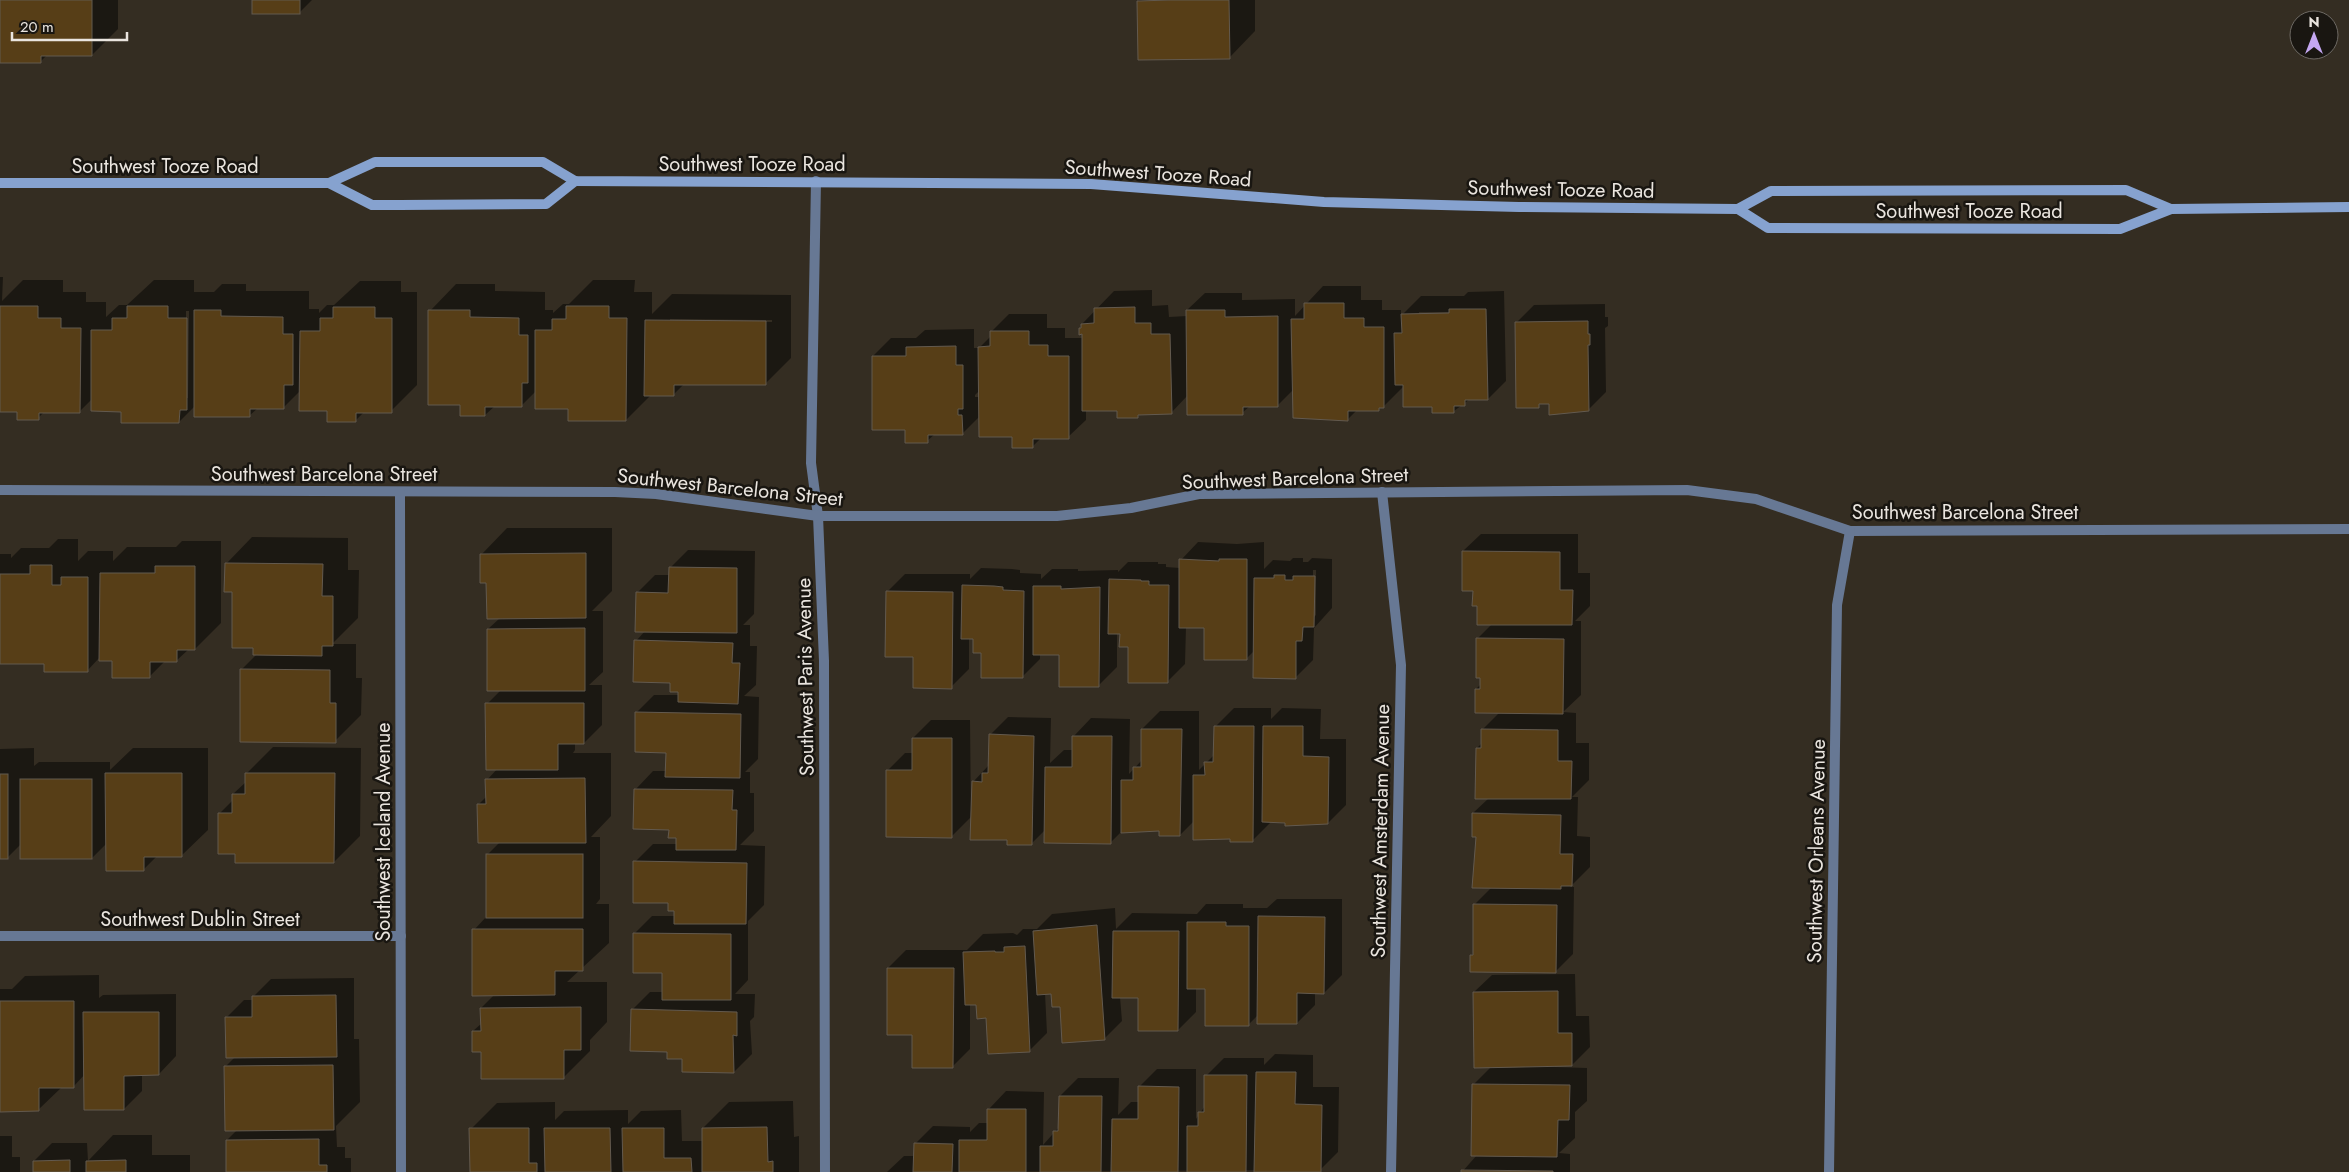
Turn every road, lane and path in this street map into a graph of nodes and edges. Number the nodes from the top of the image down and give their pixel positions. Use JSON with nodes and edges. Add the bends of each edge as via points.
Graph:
{"nodes":[{"id":1,"x":575,"y":181,"type":"junction"},
{"id":2,"x":816,"y":181,"type":"junction"},
{"id":3,"x":330,"y":183,"type":"junction"},
{"id":4,"x":0,"y":184,"type":"edge"},
{"id":5,"x":2349,"y":207,"type":"edge"},
{"id":6,"x":1738,"y":209,"type":"junction"},
{"id":7,"x":2171,"y":209,"type":"junction"},
{"id":8,"x":0,"y":490,"type":"edge"},
{"id":9,"x":400,"y":492,"type":"junction"},
{"id":10,"x":1382,"y":492,"type":"junction"},
{"id":11,"x":818,"y":516,"type":"junction"},
{"id":12,"x":2349,"y":529,"type":"edge"},
{"id":13,"x":1850,"y":531,"type":"junction"},
{"id":14,"x":0,"y":936,"type":"edge"},
{"id":15,"x":401,"y":936,"type":"junction"},
{"id":16,"x":401,"y":1172,"type":"edge"},
{"id":17,"x":825,"y":1172,"type":"edge"},
{"id":18,"x":1391,"y":1172,"type":"edge"},
{"id":19,"x":1829,"y":1172,"type":"edge"}],
"edges":[{"from":1,"to":2,"type":"main road","name":"Southwest Tooze Road"},
{"from":1,"to":3,"type":"main road","name":"Southwest Tooze Road","via":[[544,162],[375,162]]},
{"from":1,"to":3,"type":"main road","name":"Southwest Tooze Road","via":[[546,204],[372,205]]},
{"from":2,"to":6,"type":"main road","name":"Southwest Tooze Road","via":[[1091,184],[1324,202]]},
{"from":2,"to":11,"type":"street","name":"Southwest Paris Avenue","via":[[811,463]]},
{"from":3,"to":4,"type":"main road","name":"Southwest Tooze Road"},
{"from":5,"to":7,"type":"main road","name":"Southwest Tooze Road"},
{"from":6,"to":7,"type":"main road","name":"Southwest Tooze Road","via":[[1771,191],[2126,190]]},
{"from":6,"to":7,"type":"main road","name":"Southwest Tooze Road","via":[[1768,228],[2120,229]]},
{"from":8,"to":9,"type":"street","name":"Southwest Barcelona Street"},
{"from":9,"to":11,"type":"street","name":"Southwest Barcelona Street","via":[[656,494]]},
{"from":9,"to":15,"type":"street","name":"Southwest Iceland Avenue"},
{"from":10,"to":11,"type":"street","name":"Southwest Barcelona Street","via":[[1199,494],[1131,508],[1058,516]]},
{"from":10,"to":13,"type":"street","name":"Southwest Barcelona Street","via":[[1687,490],[1756,499]]},
{"from":10,"to":18,"type":"street","name":"Southwest Amsterdam Avenue","via":[[1402,665]]},
{"from":11,"to":17,"type":"street","name":"Southwest Paris Avenue","via":[[824,660]]},
{"from":12,"to":13,"type":"street","name":"Southwest Barcelona Street"},
{"from":13,"to":19,"type":"street","name":"Southwest Orleans Avenue","via":[[1837,605]]},
{"from":14,"to":15,"type":"street","name":"Southwest Dublin Street"},
{"from":15,"to":16,"type":"street","name":"Southwest Iceland Avenue"}]}
